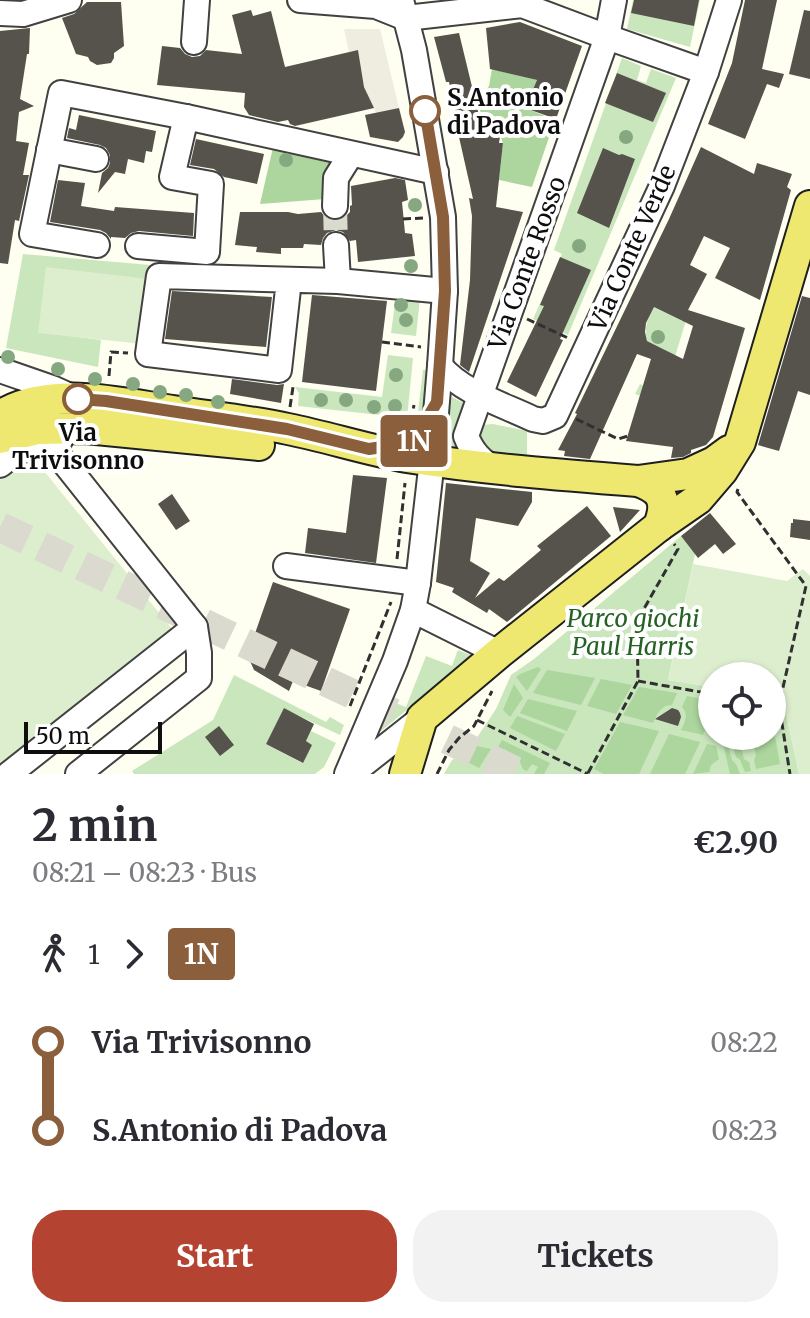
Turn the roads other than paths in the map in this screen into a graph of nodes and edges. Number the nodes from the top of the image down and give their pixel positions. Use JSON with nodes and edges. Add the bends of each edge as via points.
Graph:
{"nodes":[{"id":1,"x":69,"y":0,"type":"edge"},
{"id":2,"x":197,"y":0,"type":"edge"},
{"id":3,"x":300,"y":0,"type":"edge"},
{"id":4,"x":614,"y":0,"type":"edge"},
{"id":5,"x":729,"y":0,"type":"edge"},
{"id":6,"x":521,"y":2,"type":"edge"},
{"id":7,"x":404,"y":9,"type":"edge"},
{"id":8,"x":0,"y":13,"type":"edge"},
{"id":9,"x":607,"y":37,"type":"junction"},
{"id":10,"x":194,"y":42,"type":"dead end"},
{"id":11,"x":706,"y":72,"type":"junction"},
{"id":12,"x":186,"y":117,"type":"junction"},
{"id":13,"x":49,"y":150,"type":"junction"},
{"id":14,"x":351,"y":154,"type":"junction"},
{"id":15,"x":96,"y":159,"type":"dead end"},
{"id":16,"x":436,"y":172,"type":"junction"},
{"id":17,"x":335,"y":206,"type":"tunnel mouth"},
{"id":18,"x":810,"y":206,"type":"edge"},
{"id":19,"x":97,"y":245,"type":"dead end"},
{"id":20,"x":336,"y":245,"type":"tunnel mouth"},
{"id":21,"x":138,"y":246,"type":"dead end"},
{"id":22,"x":289,"y":280,"type":"junction"},
{"id":23,"x":338,"y":281,"type":"junction"},
{"id":24,"x":445,"y":291,"type":"junction"},
{"id":25,"x":440,"y":366,"type":"junction"},
{"id":26,"x":3,"y":370,"type":"edge"},
{"id":27,"x":480,"y":394,"type":"junction"},
{"id":28,"x":74,"y":398,"type":"junction"},
{"id":29,"x":437,"y":402,"type":"junction"},
{"id":30,"x":0,"y":416,"type":"edge"},
{"id":31,"x":0,"y":438,"type":"edge"},
{"id":32,"x":60,"y":440,"type":"junction"},
{"id":33,"x":740,"y":442,"type":"junction"},
{"id":34,"x":369,"y":449,"type":"junction"},
{"id":35,"x":432,"y":460,"type":"junction"},
{"id":36,"x":0,"y":465,"type":"edge"},
{"id":37,"x":496,"y":470,"type":"junction"},
{"id":38,"x":638,"y":481,"type":"junction"},
{"id":39,"x":659,"y":526,"type":"junction"},
{"id":40,"x":286,"y":566,"type":"dead end"},
{"id":41,"x":418,"y":583,"type":"junction"},
{"id":42,"x":413,"y":610,"type":"junction"},
{"id":43,"x":195,"y":627,"type":"junction"},
{"id":44,"x":499,"y":653,"type":"junction"},
{"id":45,"x":422,"y":718,"type":"junction"},
{"id":46,"x":9,"y":774,"type":"edge"},
{"id":47,"x":78,"y":774,"type":"edge"},
{"id":48,"x":349,"y":774,"type":"edge"},
{"id":49,"x":405,"y":774,"type":"edge"}],
"edges":[{"from":1,"to":8,"type":"street","via":[[23,14]]},
{"from":2,"to":10,"type":"street"},
{"from":3,"to":7,"type":"street"},
{"from":4,"to":9,"type":"street","name":"Via Conte Rosso"},
{"from":5,"to":11,"type":"street","name":"Via Conte Verde"},
{"from":6,"to":7,"type":"street"},
{"from":6,"to":9,"type":"street"},
{"from":7,"to":16,"type":"street"},
{"from":9,"to":11,"type":"street"},
{"from":9,"to":27,"type":"street","name":"Via Conte Rosso"},
{"from":11,"to":27,"type":"street","name":"Via Conte Verde","via":[[662,186],[558,411],[550,419],[533,419]]},
{"from":12,"to":13,"type":"street","via":[[61,93]]},
{"from":12,"to":14,"type":"street"},
{"from":12,"to":21,"type":"street","via":[[172,177],[211,184],[207,252]]},
{"from":13,"to":15,"type":"street"},
{"from":13,"to":19,"type":"street","via":[[32,234]]},
{"from":14,"to":16,"type":"street"},
{"from":14,"to":17,"type":"street","via":[[336,178]]},
{"from":16,"to":24,"type":"street"},
{"from":18,"to":33,"type":"main road"},
{"from":20,"to":23,"type":"street"},
{"from":22,"to":22,"type":"street","via":[[159,276],[148,354],[279,370]]},
{"from":22,"to":23,"type":"street"},
{"from":23,"to":24,"type":"street"},
{"from":24,"to":25,"type":"street"},
{"from":25,"to":27,"type":"street"},
{"from":25,"to":29,"type":"street"},
{"from":26,"to":28,"type":"street"},
{"from":27,"to":37,"type":"street","name":"Via Conte Rosso","via":[[466,436],[472,450]]},
{"from":28,"to":30,"type":"main road","via":[[39,402]]},
{"from":28,"to":34,"type":"main road","via":[[287,429]]},
{"from":29,"to":34,"type":"street","via":[[423,436]]},
{"from":29,"to":35,"type":"street"},
{"from":31,"to":32,"type":"main road","via":[[38,429]]},
{"from":32,"to":34,"type":"main road","via":[[86,428],[285,448]]},
{"from":32,"to":36,"type":"street","via":[[16,452]]},
{"from":32,"to":43,"type":"street"},
{"from":33,"to":38,"type":"main road","via":[[688,474]]},
{"from":33,"to":39,"type":"main road","via":[[698,499]]},
{"from":34,"to":35,"type":"main road"},
{"from":35,"to":37,"type":"main road"},
{"from":35,"to":41,"type":"street"},
{"from":37,"to":38,"type":"main road"},
{"from":38,"to":39,"type":"main road","via":[[652,486],[661,498]]},
{"from":39,"to":44,"type":"main road"},
{"from":40,"to":41,"type":"street"},
{"from":41,"to":42,"type":"street"},
{"from":42,"to":44,"type":"street"},
{"from":42,"to":48,"type":"street"},
{"from":43,"to":46,"type":"street"},
{"from":43,"to":47,"type":"street","via":[[199,678]]},
{"from":44,"to":45,"type":"main road"},
{"from":45,"to":48,"type":"street"},
{"from":45,"to":49,"type":"main road"}]}
